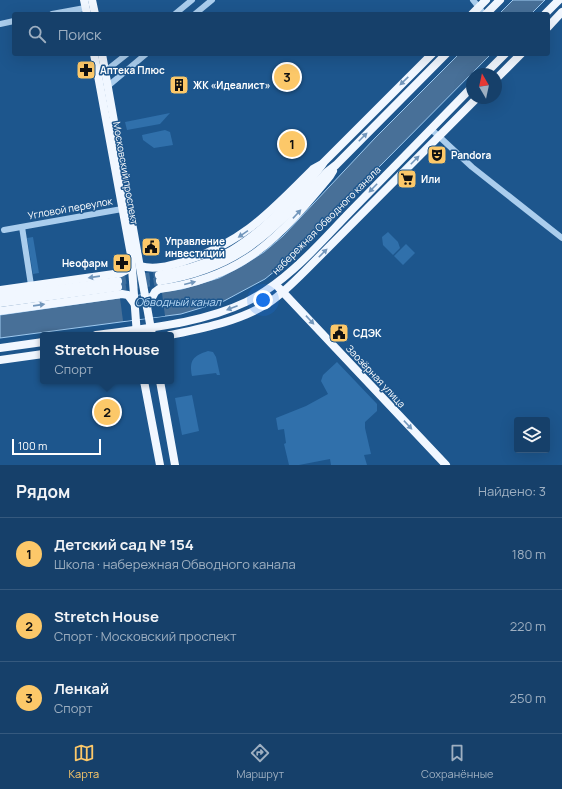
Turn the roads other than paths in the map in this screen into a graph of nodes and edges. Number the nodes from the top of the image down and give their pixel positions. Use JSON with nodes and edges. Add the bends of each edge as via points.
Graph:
{"nodes":[{"id":1,"x":92,"y":0,"type":"edge"},
{"id":2,"x":192,"y":0,"type":"edge"},
{"id":3,"x":212,"y":0,"type":"edge"},
{"id":4,"x":473,"y":0,"type":"edge"},
{"id":5,"x":486,"y":0,"type":"edge"},
{"id":6,"x":500,"y":0,"type":"edge"},
{"id":7,"x":559,"y":0,"type":"edge"},
{"id":8,"x":85,"y":7,"type":"edge"},
{"id":9,"x":61,"y":12,"type":"edge"},
{"id":10,"x":94,"y":12,"type":"edge"},
{"id":11,"x":177,"y":12,"type":"edge"},
{"id":12,"x":197,"y":12,"type":"edge"},
{"id":13,"x":483,"y":12,"type":"edge"},
{"id":14,"x":547,"y":12,"type":"edge"},
{"id":15,"x":562,"y":12,"type":"edge"},
{"id":16,"x":12,"y":21,"type":"edge"},
{"id":17,"x":0,"y":24,"type":"edge"},
{"id":18,"x":550,"y":24,"type":"edge"},
{"id":19,"x":94,"y":56,"type":"edge"},
{"id":20,"x":102,"y":56,"type":"edge"},
{"id":21,"x":125,"y":56,"type":"edge"},
{"id":22,"x":144,"y":56,"type":"edge"},
{"id":23,"x":430,"y":56,"type":"edge"},
{"id":24,"x":444,"y":56,"type":"edge"},
{"id":25,"x":503,"y":56,"type":"edge"},
{"id":26,"x":519,"y":56,"type":"edge"},
{"id":27,"x":491,"y":68,"type":"edge"},
{"id":28,"x":105,"y":72,"type":"junction"},
{"id":29,"x":502,"y":73,"type":"edge"},
{"id":30,"x":98,"y":78,"type":"junction"},
{"id":31,"x":108,"y":86,"type":"junction"},
{"id":32,"x":466,"y":93,"type":"edge"},
{"id":33,"x":471,"y":104,"type":"edge"},
{"id":34,"x":431,"y":129,"type":"junction"},
{"id":35,"x":438,"y":136,"type":"junction"},
{"id":36,"x":324,"y":162,"type":"junction"},
{"id":37,"x":336,"y":165,"type":"junction"},
{"id":38,"x":122,"y":209,"type":"junction"},
{"id":39,"x":22,"y":227,"type":"junction"},
{"id":40,"x":4,"y":230,"type":"dead end"},
{"id":41,"x":562,"y":238,"type":"edge"},
{"id":42,"x":140,"y":266,"type":"junction"},
{"id":43,"x":131,"y":268,"type":"junction"},
{"id":44,"x":276,"y":284,"type":"junction"},
{"id":45,"x":31,"y":286,"type":"junction"},
{"id":46,"x":0,"y":290,"type":"edge"},
{"id":47,"x":283,"y":292,"type":"junction"},
{"id":48,"x":149,"y":294,"type":"junction"},
{"id":49,"x":0,"y":297,"type":"edge"},
{"id":50,"x":133,"y":299,"type":"junction"},
{"id":51,"x":0,"y":303,"type":"edge"},
{"id":52,"x":0,"y":311,"type":"edge"},
{"id":53,"x":152,"y":331,"type":"edge"},
{"id":54,"x":137,"y":332,"type":"edge"},
{"id":55,"x":174,"y":334,"type":"edge"},
{"id":56,"x":40,"y":342,"type":"edge"},
{"id":57,"x":0,"y":348,"type":"edge"},
{"id":58,"x":40,"y":354,"type":"edge"},
{"id":59,"x":0,"y":360,"type":"edge"},
{"id":60,"x":145,"y":384,"type":"edge"},
{"id":61,"x":161,"y":384,"type":"edge"},
{"id":62,"x":160,"y":465,"type":"edge"},
{"id":63,"x":175,"y":465,"type":"edge"},
{"id":64,"x":446,"y":465,"type":"edge"}],
"edges":[{"from":1,"to":10,"type":"main road"},
{"from":2,"to":11,"type":"street"},
{"from":3,"to":12,"type":"street"},
{"from":4,"to":13,"type":"street"},
{"from":5,"to":13,"type":"main road"},
{"from":6,"to":13,"type":"main road"},
{"from":7,"to":14,"type":"main road"},
{"from":8,"to":9,"type":"street"},
{"from":15,"to":18,"type":"main road"},
{"from":16,"to":17,"type":"street"},
{"from":19,"to":30,"type":"main road","name":"Московский проспект"},
{"from":20,"to":28,"type":"main road","name":"Московский проспект"},
{"from":21,"to":28,"type":"street"},
{"from":22,"to":31,"type":"street"},
{"from":23,"to":36,"type":"main road","one_way":true},
{"from":37,"to":24,"type":"main road","one_way":true},
{"from":25,"to":27,"type":"main road"},
{"from":26,"to":29,"type":"main road"},
{"from":28,"to":30,"type":"street"},
{"from":28,"to":31,"type":"main road","name":"Московский проспект"},
{"from":30,"to":38,"type":"main road","name":"Московский проспект"},
{"from":31,"to":42,"type":"main road","name":"Московский проспект"},
{"from":32,"to":34,"type":"main road","name":"набережная Обводного канала"},
{"from":33,"to":35,"type":"main road","name":"набережная Обводного канала"},
{"from":34,"to":35,"type":"street"},
{"from":34,"to":44,"type":"main road","name":"набережная Обводного канала","one_way":true},
{"from":35,"to":41,"type":"street"},
{"from":47,"to":35,"type":"main road","name":"набережная Обводного канала","one_way":true},
{"from":36,"to":37,"type":"main road","via":[[317,173],[280,212],[244,244],[200,265],[160,278],[181,277],[203,271],[226,262],[247,249],[275,227]]},
{"from":36,"to":42,"type":"main road","one_way":true,"via":[[313,169],[257,223],[230,242],[178,263],[153,268]]},
{"from":48,"to":37,"type":"main road","one_way":true,"via":[[159,289],[194,283],[251,256],[271,241],[300,212]]},
{"from":38,"to":39,"type":"street","name":"Угловой переулок"},
{"from":38,"to":43,"type":"main road","name":"Московский проспект"},
{"from":39,"to":40,"type":"street","name":"Угловой переулок"},
{"from":39,"to":45,"type":"street","name":"Угловой переулок"},
{"from":42,"to":48,"type":"main road","name":"Московский проспект"},
{"from":43,"to":45,"type":"main road","one_way":true,"via":[[121,273]]},
{"from":43,"to":50,"type":"main road","name":"Московский проспект"},
{"from":44,"to":47,"type":"main road","name":"Заозёрная улица"},
{"from":44,"to":53,"type":"main road","name":"набережная Обводного канала","one_way":true,"via":[[257,297],[229,310]]},
{"from":45,"to":46,"type":"main road"},
{"from":47,"to":55,"type":"main road","name":"набережная Обводного канала","via":[[245,314],[207,327]]},
{"from":47,"to":64,"type":"main road","name":"Заозёрная улица","one_way":true},
{"from":48,"to":53,"type":"main road","via":[[148,307]]},
{"from":49,"to":51,"type":"main road","via":[[118,284]]},
{"from":52,"to":50,"type":"main road","one_way":true,"via":[[122,294]]},
{"from":50,"to":54,"type":"main road","name":"Московский проспект"},
{"from":53,"to":54,"type":"main road","name":"набережная Обводного канала"},
{"from":56,"to":57,"type":"main road"},
{"from":58,"to":59,"type":"main road"},
{"from":60,"to":62,"type":"main road"},
{"from":61,"to":63,"type":"main road"}]}
